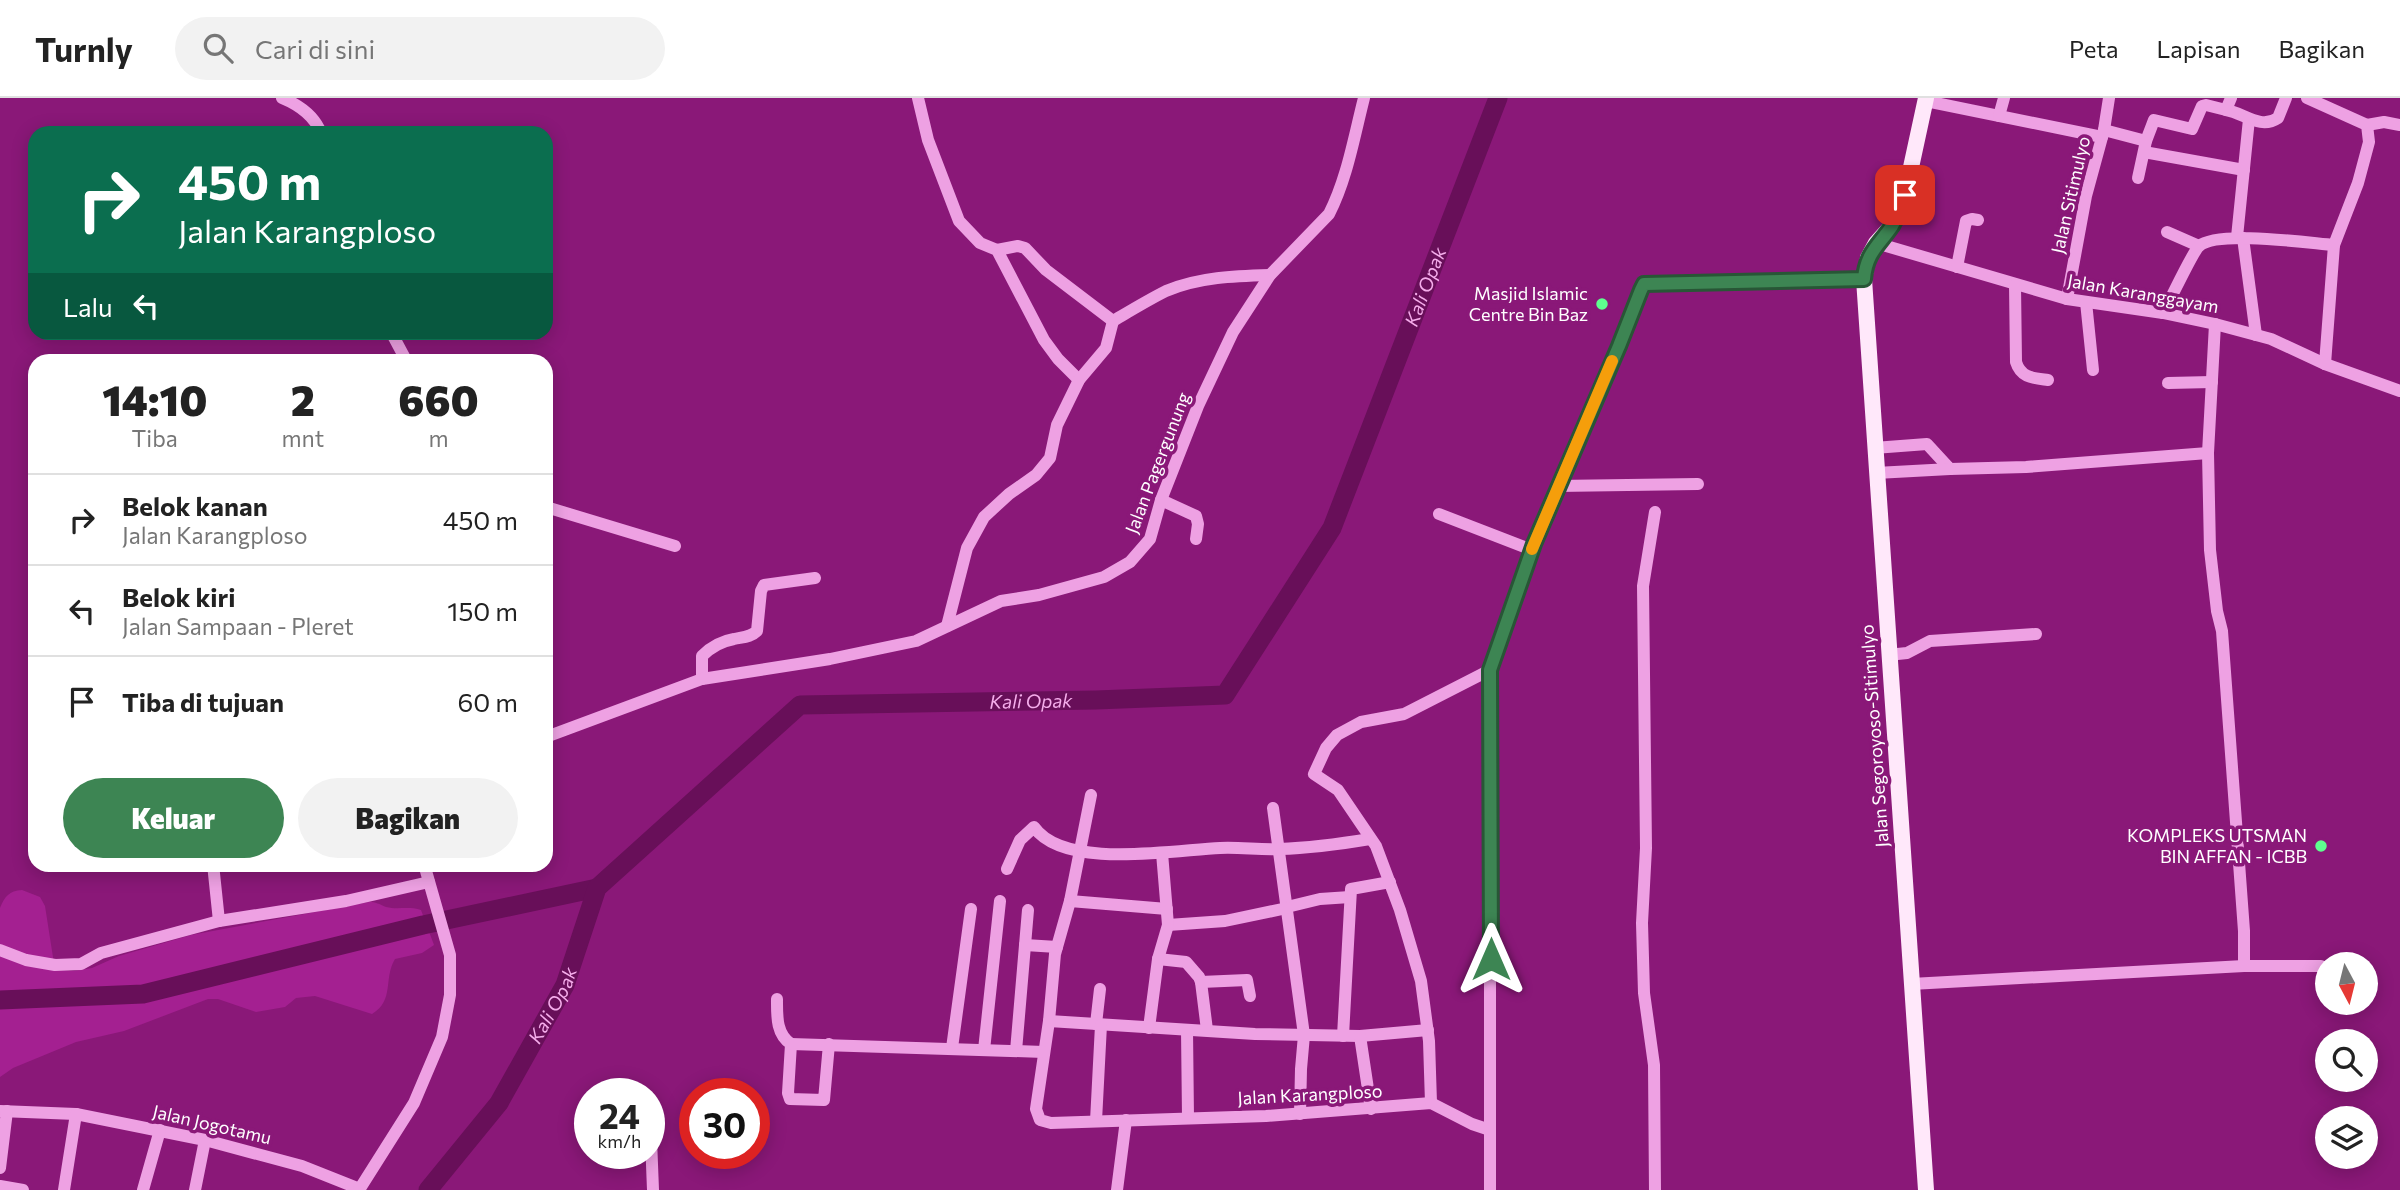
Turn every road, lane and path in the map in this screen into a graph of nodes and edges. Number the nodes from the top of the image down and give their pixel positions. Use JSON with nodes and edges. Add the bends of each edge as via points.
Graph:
{"nodes":[{"id":1,"x":282,"y":98,"type":"edge"},
{"id":2,"x":918,"y":98,"type":"edge"},
{"id":3,"x":1364,"y":98,"type":"edge"},
{"id":4,"x":1981,"y":98,"type":"edge"},
{"id":5,"x":2004,"y":98,"type":"edge"},
{"id":6,"x":2109,"y":98,"type":"edge"},
{"id":7,"x":2287,"y":98,"type":"edge"},
{"id":8,"x":2307,"y":98,"type":"edge"},
{"id":9,"x":1926,"y":99,"type":"edge"},
{"id":10,"x":2229,"y":104,"type":"edge"},
{"id":11,"x":1976,"y":113,"type":"junction"},
{"id":12,"x":1999,"y":116,"type":"junction"},
{"id":13,"x":2249,"y":120,"type":"junction"},
{"id":14,"x":2367,"y":125,"type":"junction"},
{"id":15,"x":2400,"y":125,"type":"edge"},
{"id":16,"x":318,"y":126,"type":"edge"},
{"id":17,"x":2103,"y":133,"type":"junction"},
{"id":18,"x":2145,"y":147,"type":"junction"},
{"id":19,"x":2244,"y":170,"type":"junction"},
{"id":20,"x":2138,"y":178,"type":"dead end"},
{"id":21,"x":1978,"y":220,"type":"dead end"},
{"id":22,"x":2167,"y":232,"type":"dead end"},
{"id":23,"x":2240,"y":238,"type":"junction"},
{"id":24,"x":1876,"y":243,"type":"junction"},
{"id":25,"x":2334,"y":245,"type":"junction"},
{"id":26,"x":2199,"y":246,"type":"junction"},
{"id":27,"x":997,"y":250,"type":"junction"},
{"id":28,"x":1957,"y":267,"type":"junction"},
{"id":29,"x":1270,"y":275,"type":"junction"},
{"id":30,"x":1864,"y":279,"type":"junction"},
{"id":31,"x":2015,"y":285,"type":"junction"},
{"id":32,"x":2067,"y":299,"type":"junction"},
{"id":33,"x":2086,"y":302,"type":"junction"},
{"id":34,"x":2163,"y":313,"type":"junction"},
{"id":35,"x":1113,"y":321,"type":"junction"},
{"id":36,"x":2216,"y":324,"type":"junction"},
{"id":37,"x":2256,"y":335,"type":"junction"},
{"id":38,"x":2325,"y":364,"type":"junction"},
{"id":39,"x":2093,"y":370,"type":"dead end"},
{"id":40,"x":1079,"y":380,"type":"junction"},
{"id":41,"x":2048,"y":380,"type":"dead end"},
{"id":42,"x":2212,"y":382,"type":"junction"},
{"id":43,"x":2168,"y":383,"type":"dead end"},
{"id":44,"x":2400,"y":391,"type":"edge"},
{"id":45,"x":1874,"y":447,"type":"junction"},
{"id":46,"x":2208,"y":453,"type":"junction"},
{"id":47,"x":1950,"y":469,"type":"junction"},
{"id":48,"x":1876,"y":473,"type":"junction"},
{"id":49,"x":1698,"y":484,"type":"dead end"},
{"id":50,"x":1557,"y":486,"type":"junction"},
{"id":51,"x":1161,"y":500,"type":"junction"},
{"id":52,"x":553,"y":509,"type":"edge"},
{"id":53,"x":1656,"y":512,"type":"dead end"},
{"id":54,"x":1439,"y":514,"type":"dead end"},
{"id":55,"x":1196,"y":539,"type":"dead end"},
{"id":56,"x":675,"y":546,"type":"dead end"},
{"id":57,"x":1532,"y":550,"type":"junction"},
{"id":58,"x":815,"y":578,"type":"dead end"},
{"id":59,"x":947,"y":626,"type":"junction"},
{"id":60,"x":2036,"y":634,"type":"dead end"},
{"id":61,"x":1888,"y":655,"type":"junction"},
{"id":62,"x":1490,"y":670,"type":"junction"},
{"id":63,"x":702,"y":679,"type":"junction"},
{"id":64,"x":553,"y":734,"type":"edge"},
{"id":65,"x":1091,"y":795,"type":"dead end"},
{"id":66,"x":1273,"y":808,"type":"dead end"},
{"id":67,"x":1370,"y":839,"type":"junction"},
{"id":68,"x":1080,"y":850,"type":"junction"},
{"id":69,"x":1277,"y":850,"type":"junction"},
{"id":70,"x":1162,"y":853,"type":"junction"},
{"id":71,"x":1007,"y":869,"type":"dead end"},
{"id":72,"x":214,"y":872,"type":"edge"},
{"id":73,"x":426,"y":872,"type":"edge"},
{"id":74,"x":429,"y":882,"type":"junction"},
{"id":75,"x":1390,"y":882,"type":"junction"},
{"id":76,"x":1350,"y":897,"type":"junction"},
{"id":77,"x":1000,"y":901,"type":"dead end"},
{"id":78,"x":1070,"y":901,"type":"junction"},
{"id":79,"x":1287,"y":908,"type":"junction"},
{"id":80,"x":971,"y":909,"type":"dead end"},
{"id":81,"x":1167,"y":909,"type":"junction"},
{"id":82,"x":1028,"y":910,"type":"dead end"},
{"id":83,"x":219,"y":921,"type":"junction"},
{"id":84,"x":1167,"y":925,"type":"junction"},
{"id":85,"x":1025,"y":945,"type":"junction"},
{"id":86,"x":1057,"y":947,"type":"junction"},
{"id":87,"x":0,"y":950,"type":"edge"},
{"id":88,"x":1157,"y":959,"type":"junction"},
{"id":89,"x":2244,"y":966,"type":"junction"},
{"id":90,"x":2315,"y":967,"type":"edge"},
{"id":91,"x":1201,"y":982,"type":"junction"},
{"id":92,"x":1911,"y":985,"type":"junction"},
{"id":93,"x":1100,"y":989,"type":"dead end"},
{"id":94,"x":1250,"y":996,"type":"dead end"},
{"id":95,"x":777,"y":999,"type":"dead end"},
{"id":96,"x":1049,"y":1021,"type":"junction"},
{"id":97,"x":1098,"y":1024,"type":"junction"},
{"id":98,"x":1149,"y":1028,"type":"junction"},
{"id":99,"x":1187,"y":1030,"type":"junction"},
{"id":100,"x":1207,"y":1030,"type":"junction"},
{"id":101,"x":1428,"y":1030,"type":"junction"},
{"id":102,"x":1304,"y":1035,"type":"junction"},
{"id":103,"x":1343,"y":1036,"type":"junction"},
{"id":104,"x":1360,"y":1036,"type":"junction"},
{"id":105,"x":791,"y":1044,"type":"junction"},
{"id":106,"x":829,"y":1044,"type":"junction"},
{"id":107,"x":952,"y":1048,"type":"junction"},
{"id":108,"x":984,"y":1050,"type":"junction"},
{"id":109,"x":1016,"y":1051,"type":"junction"},
{"id":110,"x":1044,"y":1052,"type":"junction"},
{"id":111,"x":1431,"y":1103,"type":"junction"},
{"id":112,"x":1371,"y":1109,"type":"junction"},
{"id":113,"x":4,"y":1111,"type":"edge"},
{"id":114,"x":76,"y":1114,"type":"junction"},
{"id":115,"x":1300,"y":1114,"type":"junction"},
{"id":116,"x":1188,"y":1118,"type":"junction"},
{"id":117,"x":1126,"y":1120,"type":"junction"},
{"id":118,"x":1096,"y":1121,"type":"junction"},
{"id":119,"x":160,"y":1130,"type":"junction"},
{"id":120,"x":1490,"y":1130,"type":"junction"},
{"id":121,"x":205,"y":1140,"type":"junction"},
{"id":122,"x":0,"y":1168,"type":"edge"},
{"id":123,"x":652,"y":1169,"type":"edge"},
{"id":124,"x":360,"y":1189,"type":"edge"},
{"id":125,"x":64,"y":1190,"type":"edge"},
{"id":126,"x":143,"y":1190,"type":"edge"},
{"id":127,"x":195,"y":1190,"type":"edge"},
{"id":128,"x":653,"y":1190,"type":"edge"},
{"id":129,"x":1117,"y":1190,"type":"edge"},
{"id":130,"x":1490,"y":1190,"type":"edge"},
{"id":131,"x":1655,"y":1190,"type":"edge"},
{"id":132,"x":1926,"y":1190,"type":"edge"}],
"edges":[{"from":1,"to":16,"type":"street","via":[[296,104]]},
{"from":2,"to":27,"type":"street","via":[[959,221],[980,243]]},
{"from":3,"to":29,"type":"street","name":"Jalan Pagergunung","via":[[1329,214]]},
{"from":4,"to":11,"type":"street"},
{"from":5,"to":12,"type":"street"},
{"from":6,"to":17,"type":"street","name":"Jalan Sitimulyo"},
{"from":7,"to":13,"type":"street","via":[[2273,121]]},
{"from":8,"to":14,"type":"street"},
{"from":9,"to":11,"type":"street"},
{"from":9,"to":24,"type":"main road","via":[[1905,195],[1894,223]]},
{"from":10,"to":13,"type":"street"},
{"from":10,"to":18,"type":"street","via":[[2202,106],[2192,129],[2154,120]]},
{"from":11,"to":12,"type":"street"},
{"from":12,"to":17,"type":"street"},
{"from":13,"to":19,"type":"street"},
{"from":14,"to":15,"type":"street"},
{"from":14,"to":25,"type":"street","via":[[2369,142],[2358,183]]},
{"from":17,"to":18,"type":"street"},
{"from":17,"to":32,"type":"street","name":"Jalan Sitimulyo"},
{"from":18,"to":19,"type":"street"},
{"from":18,"to":20,"type":"street"},
{"from":19,"to":23,"type":"street"},
{"from":21,"to":28,"type":"street","via":[[1966,221]]},
{"from":22,"to":26,"type":"street"},
{"from":23,"to":25,"type":"street"},
{"from":23,"to":26,"type":"street"},
{"from":23,"to":37,"type":"street"},
{"from":24,"to":28,"type":"street","name":"Jalan Karanggayam"},
{"from":24,"to":30,"type":"main road"},
{"from":25,"to":38,"type":"street"},
{"from":26,"to":34,"type":"street"},
{"from":27,"to":35,"type":"street","via":[[1025,248],[1046,270]]},
{"from":27,"to":40,"type":"street","via":[[1044,340]]},
{"from":28,"to":31,"type":"street","name":"Jalan Karanggayam"},
{"from":29,"to":35,"type":"street","via":[[1202,280],[1168,290]]},
{"from":29,"to":51,"type":"street","name":"Jalan Pagergunung","via":[[1233,332]]},
{"from":30,"to":45,"type":"main road","name":"Jalan Segoroyoso-Sitimulyo"},
{"from":30,"to":50,"type":"street","via":[[1644,284]]},
{"from":31,"to":32,"type":"street","name":"Jalan Karanggayam"},
{"from":31,"to":41,"type":"street","via":[[2015,362],[2028,377]]},
{"from":32,"to":33,"type":"street","name":"Jalan Karanggayam"},
{"from":33,"to":34,"type":"street","name":"Jalan Karanggayam"},
{"from":33,"to":39,"type":"street"},
{"from":34,"to":36,"type":"street","name":"Jalan Karanggayam"},
{"from":35,"to":40,"type":"street","via":[[1106,348]]},
{"from":36,"to":37,"type":"street","name":"Jalan Karanggayam"},
{"from":36,"to":42,"type":"street"},
{"from":37,"to":38,"type":"street","name":"Jalan Karanggayam"},
{"from":38,"to":44,"type":"street","name":"Jalan Karanggayam"},
{"from":40,"to":59,"type":"street","via":[[1057,425],[1050,458],[984,517],[967,548]]},
{"from":42,"to":43,"type":"street"},
{"from":42,"to":46,"type":"street"},
{"from":45,"to":47,"type":"street","via":[[1927,444]]},
{"from":45,"to":48,"type":"main road","name":"Jalan Segoroyoso-Sitimulyo"},
{"from":46,"to":47,"type":"street"},
{"from":46,"to":89,"type":"street","via":[[2210,550],[2222,631]]},
{"from":47,"to":48,"type":"street"},
{"from":48,"to":61,"type":"main road","name":"Jalan Segoroyoso-Sitimulyo"},
{"from":49,"to":50,"type":"street"},
{"from":50,"to":57,"type":"street"},
{"from":51,"to":55,"type":"street","via":[[1196,516]]},
{"from":51,"to":59,"type":"street","name":"Jalan Pagergunung","via":[[1150,539],[1130,562],[1104,577],[1001,601]]},
{"from":52,"to":56,"type":"street"},
{"from":53,"to":131,"type":"street","via":[[1643,586],[1646,848],[1642,923],[1644,993],[1654,1065]]},
{"from":54,"to":57,"type":"street"},
{"from":57,"to":62,"type":"street"},
{"from":58,"to":63,"type":"street","via":[[764,585],[757,631],[710,648],[702,656]]},
{"from":59,"to":63,"type":"street","name":"Jalan Pagergunung","via":[[916,641]]},
{"from":60,"to":61,"type":"street","via":[[1930,641],[1908,653]]},
{"from":61,"to":92,"type":"main road","name":"Jalan Segoroyoso-Sitimulyo"},
{"from":62,"to":67,"type":"street","via":[[1404,714],[1361,722],[1337,735],[1326,748],[1314,774],[1338,790]]},
{"from":62,"to":120,"type":"street"},
{"from":63,"to":64,"type":"street","name":"Jalan Pagergunung"},
{"from":65,"to":68,"type":"street"},
{"from":66,"to":69,"type":"street"},
{"from":67,"to":69,"type":"street"},
{"from":67,"to":75,"type":"street"},
{"from":68,"to":70,"type":"street","via":[[1114,855]]},
{"from":68,"to":71,"type":"street","via":[[1045,838],[1034,827],[1020,840]]},
{"from":68,"to":78,"type":"street"},
{"from":69,"to":70,"type":"street"},
{"from":69,"to":79,"type":"street"},
{"from":70,"to":81,"type":"street"},
{"from":72,"to":83,"type":"street"},
{"from":73,"to":74,"type":"street"},
{"from":74,"to":83,"type":"street","via":[[346,901]]},
{"from":74,"to":124,"type":"street","via":[[450,955],[450,995],[442,1037],[414,1103]]},
{"from":75,"to":76,"type":"street","via":[[1351,889]]},
{"from":75,"to":101,"type":"street","via":[[1421,981]]},
{"from":76,"to":79,"type":"street"},
{"from":76,"to":103,"type":"street"},
{"from":77,"to":108,"type":"street"},
{"from":78,"to":81,"type":"street"},
{"from":78,"to":86,"type":"street"},
{"from":79,"to":84,"type":"street","via":[[1225,921]]},
{"from":79,"to":102,"type":"street"},
{"from":80,"to":107,"type":"street"},
{"from":81,"to":84,"type":"street"},
{"from":82,"to":85,"type":"street"},
{"from":83,"to":87,"type":"street","via":[[101,953],[81,964],[26,960]]},
{"from":84,"to":88,"type":"street"},
{"from":85,"to":86,"type":"street"},
{"from":85,"to":109,"type":"street"},
{"from":86,"to":96,"type":"street"},
{"from":88,"to":91,"type":"street","via":[[1186,962]]},
{"from":88,"to":98,"type":"street"},
{"from":89,"to":90,"type":"street"},
{"from":89,"to":92,"type":"street"},
{"from":91,"to":94,"type":"street","via":[[1247,980]]},
{"from":91,"to":100,"type":"street"},
{"from":92,"to":132,"type":"main road","name":"Jalan Segoroyoso-Sitimulyo"},
{"from":93,"to":97,"type":"street"},
{"from":95,"to":105,"type":"street","via":[[779,1031]]},
{"from":96,"to":97,"type":"street"},
{"from":96,"to":110,"type":"street"},
{"from":97,"to":98,"type":"street"},
{"from":97,"to":118,"type":"street"},
{"from":98,"to":99,"type":"street"},
{"from":99,"to":100,"type":"street"},
{"from":99,"to":116,"type":"street"},
{"from":100,"to":102,"type":"street"},
{"from":101,"to":104,"type":"street"},
{"from":101,"to":111,"type":"street"},
{"from":102,"to":103,"type":"street"},
{"from":102,"to":115,"type":"street"},
{"from":103,"to":104,"type":"street"},
{"from":104,"to":112,"type":"street"},
{"from":105,"to":106,"type":"street"},
{"from":105,"to":106,"type":"street","via":[[788,1096],[820,1101],[826,1091]]},
{"from":106,"to":107,"type":"street"},
{"from":107,"to":108,"type":"street"},
{"from":108,"to":109,"type":"street"},
{"from":109,"to":110,"type":"street"},
{"from":110,"to":118,"type":"street","name":"Jalan Karangploso","via":[[1036,1109],[1040,1120]]},
{"from":111,"to":112,"type":"street","name":"Jalan Karangploso"},
{"from":111,"to":120,"type":"street"},
{"from":112,"to":115,"type":"street","name":"Jalan Karangploso"},
{"from":113,"to":114,"type":"street","name":"Jalan Jogotamu"},
{"from":113,"to":122,"type":"street"},
{"from":114,"to":119,"type":"street","name":"Jalan Jogotamu"},
{"from":114,"to":125,"type":"street"},
{"from":115,"to":116,"type":"street","name":"Jalan Karangploso"},
{"from":116,"to":117,"type":"street","name":"Jalan Karangploso"},
{"from":117,"to":118,"type":"street","name":"Jalan Karangploso"},
{"from":117,"to":129,"type":"street"},
{"from":119,"to":121,"type":"street","name":"Jalan Jogotamu"},
{"from":119,"to":126,"type":"street"},
{"from":120,"to":130,"type":"street"},
{"from":121,"to":124,"type":"street","name":"Jalan Jogotamu","via":[[302,1166]]},
{"from":121,"to":127,"type":"street"},
{"from":123,"to":128,"type":"street"}]}
